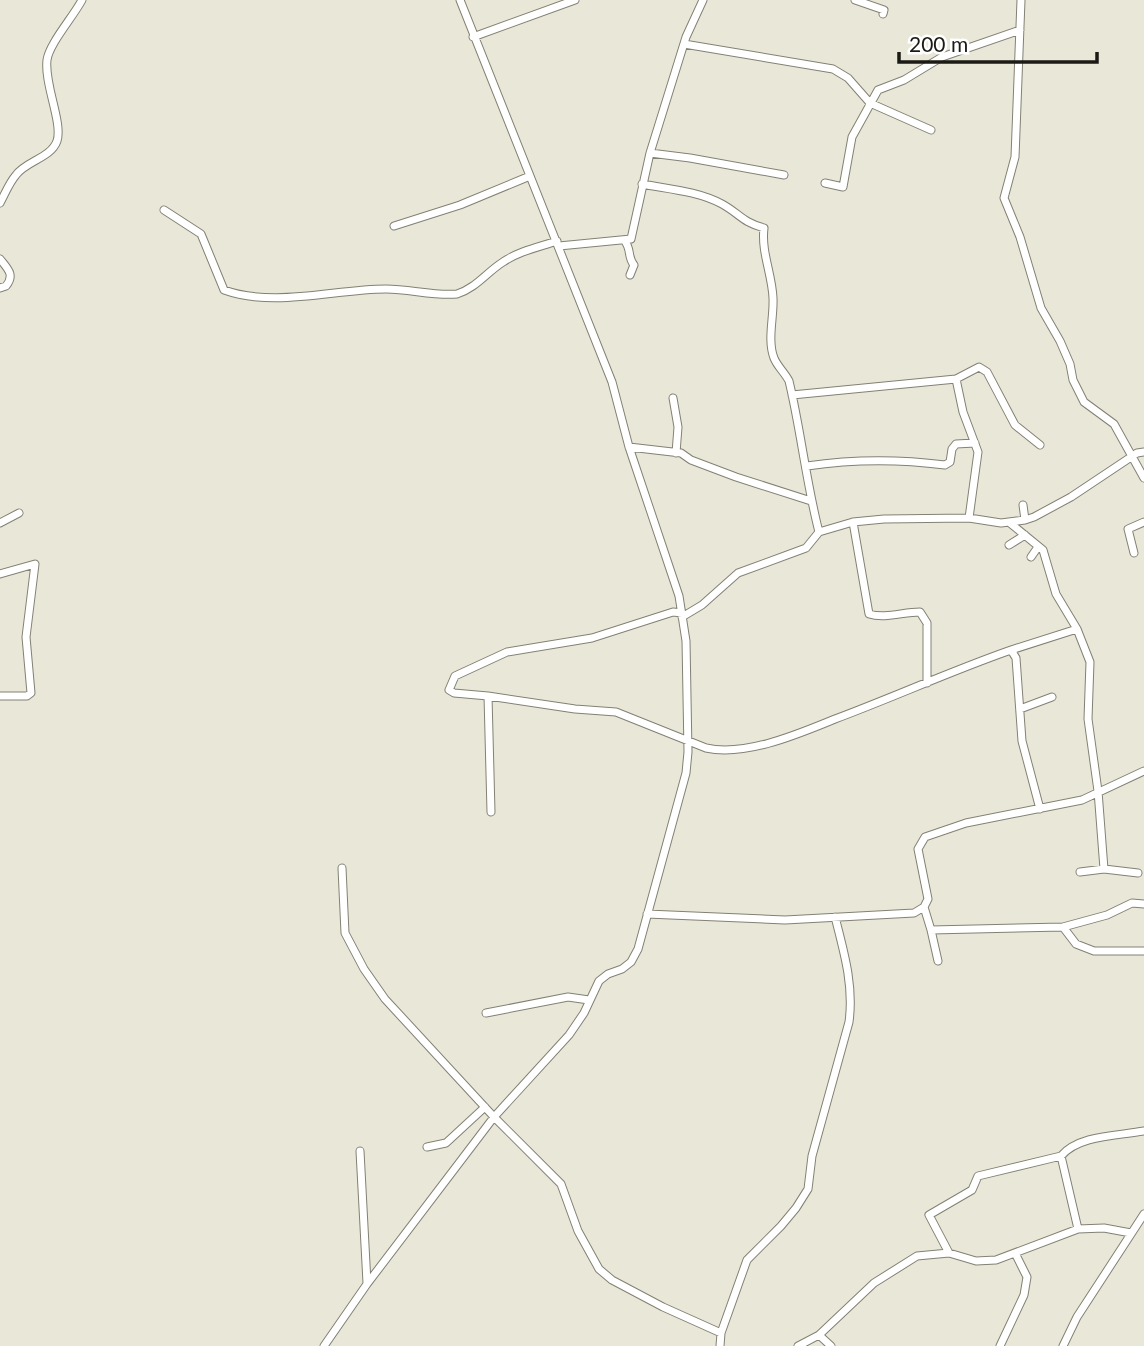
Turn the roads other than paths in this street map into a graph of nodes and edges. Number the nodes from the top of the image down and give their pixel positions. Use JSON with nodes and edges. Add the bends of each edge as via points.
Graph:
{"nodes":[{"id":1,"x":82,"y":0,"type":"edge"},
{"id":2,"x":460,"y":0,"type":"edge"},
{"id":3,"x":575,"y":0,"type":"edge"},
{"id":4,"x":704,"y":0,"type":"edge"},
{"id":5,"x":855,"y":0,"type":"edge"},
{"id":6,"x":1021,"y":0,"type":"edge"},
{"id":7,"x":883,"y":14,"type":"dead end"},
{"id":8,"x":1020,"y":30,"type":"junction"},
{"id":9,"x":473,"y":37,"type":"junction"},
{"id":10,"x":684,"y":44,"type":"junction"},
{"id":11,"x":870,"y":103,"type":"junction"},
{"id":12,"x":931,"y":130,"type":"dead end"},
{"id":13,"x":650,"y":153,"type":"junction"},
{"id":14,"x":784,"y":175,"type":"dead end"},
{"id":15,"x":530,"y":176,"type":"junction"},
{"id":16,"x":825,"y":183,"type":"dead end"},
{"id":17,"x":642,"y":184,"type":"junction"},
{"id":18,"x":0,"y":203,"type":"edge"},
{"id":19,"x":164,"y":210,"type":"dead end"},
{"id":20,"x":394,"y":226,"type":"dead end"},
{"id":21,"x":624,"y":240,"type":"junction"},
{"id":22,"x":558,"y":243,"type":"junction"},
{"id":23,"x":0,"y":259,"type":"edge"},
{"id":24,"x":630,"y":275,"type":"dead end"},
{"id":25,"x":0,"y":288,"type":"edge"},
{"id":26,"x":956,"y":379,"type":"junction"},
{"id":27,"x":792,"y":395,"type":"junction"},
{"id":28,"x":673,"y":398,"type":"dead end"},
{"id":29,"x":975,"y":443,"type":"junction"},
{"id":30,"x":1040,"y":445,"type":"dead end"},
{"id":31,"x":629,"y":447,"type":"junction"},
{"id":32,"x":1144,"y":452,"type":"edge"},
{"id":33,"x":676,"y":453,"type":"junction"},
{"id":34,"x":1132,"y":458,"type":"junction"},
{"id":35,"x":807,"y":466,"type":"junction"},
{"id":36,"x":1144,"y":478,"type":"edge"},
{"id":37,"x":811,"y":501,"type":"junction"},
{"id":38,"x":1023,"y":505,"type":"dead end"},
{"id":39,"x":19,"y":513,"type":"dead end"},
{"id":40,"x":969,"y":518,"type":"junction"},
{"id":41,"x":1025,"y":520,"type":"junction"},
{"id":42,"x":853,"y":522,"type":"junction"},
{"id":43,"x":1144,"y":522,"type":"edge"},
{"id":44,"x":0,"y":523,"type":"edge"},
{"id":45,"x":1010,"y":523,"type":"junction"},
{"id":46,"x":819,"y":532,"type":"junction"},
{"id":47,"x":1025,"y":535,"type":"junction"},
{"id":48,"x":1009,"y":545,"type":"dead end"},
{"id":49,"x":1038,"y":547,"type":"junction"},
{"id":50,"x":1133,"y":553,"type":"dead end"},
{"id":51,"x":1031,"y":557,"type":"dead end"},
{"id":52,"x":0,"y":574,"type":"edge"},
{"id":53,"x":682,"y":615,"type":"junction"},
{"id":54,"x":1077,"y":629,"type":"junction"},
{"id":55,"x":1011,"y":650,"type":"junction"},
{"id":56,"x":927,"y":684,"type":"junction"},
{"id":57,"x":0,"y":696,"type":"edge"},
{"id":58,"x":488,"y":696,"type":"junction"},
{"id":59,"x":1052,"y":696,"type":"dead end"},
{"id":60,"x":1020,"y":709,"type":"junction"},
{"id":61,"x":688,"y":740,"type":"junction"},
{"id":62,"x":1144,"y":771,"type":"edge"},
{"id":63,"x":1098,"y":791,"type":"junction"},
{"id":64,"x":1040,"y":809,"type":"junction"},
{"id":65,"x":491,"y":812,"type":"dead end"},
{"id":66,"x":342,"y":868,"type":"dead end"},
{"id":67,"x":1104,"y":869,"type":"junction"},
{"id":68,"x":1080,"y":872,"type":"dead end"},
{"id":69,"x":1138,"y":873,"type":"dead end"},
{"id":70,"x":1144,"y":904,"type":"edge"},
{"id":71,"x":924,"y":907,"type":"junction"},
{"id":72,"x":647,"y":914,"type":"junction"},
{"id":73,"x":835,"y":917,"type":"junction"},
{"id":74,"x":1063,"y":927,"type":"junction"},
{"id":75,"x":931,"y":930,"type":"junction"},
{"id":76,"x":1144,"y":951,"type":"edge"},
{"id":77,"x":938,"y":961,"type":"dead end"},
{"id":78,"x":589,"y":1000,"type":"junction"},
{"id":79,"x":486,"y":1013,"type":"dead end"},
{"id":80,"x":485,"y":1107,"type":"junction"},
{"id":81,"x":494,"y":1117,"type":"junction"},
{"id":82,"x":1144,"y":1131,"type":"edge"},
{"id":83,"x":428,"y":1147,"type":"dead end"},
{"id":84,"x":360,"y":1151,"type":"dead end"},
{"id":85,"x":1060,"y":1156,"type":"junction"},
{"id":86,"x":1144,"y":1214,"type":"edge"},
{"id":87,"x":1078,"y":1229,"type":"junction"},
{"id":88,"x":1130,"y":1233,"type":"junction"},
{"id":89,"x":948,"y":1253,"type":"junction"},
{"id":90,"x":1014,"y":1253,"type":"junction"},
{"id":91,"x":368,"y":1284,"type":"junction"},
{"id":92,"x":721,"y":1333,"type":"junction"},
{"id":93,"x":819,"y":1335,"type":"junction"},
{"id":94,"x":324,"y":1346,"type":"edge"},
{"id":95,"x":720,"y":1346,"type":"edge"},
{"id":96,"x":798,"y":1346,"type":"edge"},
{"id":97,"x":831,"y":1346,"type":"edge"},
{"id":98,"x":1000,"y":1346,"type":"edge"},
{"id":99,"x":1063,"y":1346,"type":"edge"}],
"edges":[{"from":1,"to":18,"type":"street","via":[[47,58],[58,128],[56,143],[16,174]]},
{"from":2,"to":9,"type":"street"},
{"from":3,"to":9,"type":"street"},
{"from":4,"to":10,"type":"street"},
{"from":5,"to":7,"type":"street","via":[[880,7]]},
{"from":6,"to":8,"type":"street"},
{"from":8,"to":11,"type":"street","via":[[942,57],[878,90]]},
{"from":8,"to":34,"type":"street","via":[[1015,157],[1004,198],[1041,308],[1060,341],[1073,380],[1084,401],[1114,425]]},
{"from":9,"to":15,"type":"street"},
{"from":10,"to":11,"type":"street","via":[[834,69]]},
{"from":10,"to":13,"type":"street"},
{"from":11,"to":12,"type":"street"},
{"from":11,"to":16,"type":"street","via":[[852,137],[843,187]]},
{"from":13,"to":14,"type":"street"},
{"from":13,"to":17,"type":"street"},
{"from":15,"to":20,"type":"street"},
{"from":15,"to":22,"type":"street"},
{"from":17,"to":21,"type":"street","via":[[633,235]]},
{"from":17,"to":27,"type":"street","via":[[701,196],[764,228],[775,359]]},
{"from":19,"to":22,"type":"street","via":[[201,234],[224,290],[238,295],[312,297],[386,289],[457,294],[522,252]]},
{"from":21,"to":22,"type":"street"},
{"from":21,"to":24,"type":"street","via":[[634,265]]},
{"from":22,"to":31,"type":"street","via":[[612,382]]},
{"from":23,"to":25,"type":"street","via":[[12,277]]},
{"from":26,"to":27,"type":"street"},
{"from":26,"to":29,"type":"street"},
{"from":26,"to":30,"type":"street","via":[[979,367],[987,372],[1015,425]]},
{"from":27,"to":35,"type":"street"},
{"from":28,"to":33,"type":"street"},
{"from":29,"to":35,"type":"street","via":[[956,444],[946,465],[850,460]]},
{"from":29,"to":40,"type":"street","via":[[978,452]]},
{"from":31,"to":33,"type":"street"},
{"from":31,"to":53,"type":"street","via":[[680,596]]},
{"from":32,"to":34,"type":"street"},
{"from":33,"to":37,"type":"street"},
{"from":34,"to":36,"type":"street"},
{"from":34,"to":41,"type":"street"},
{"from":35,"to":37,"type":"street"},
{"from":37,"to":46,"type":"street"},
{"from":38,"to":41,"type":"street"},
{"from":39,"to":44,"type":"street"},
{"from":40,"to":42,"type":"street"},
{"from":40,"to":45,"type":"street"},
{"from":41,"to":45,"type":"street"},
{"from":42,"to":46,"type":"street"},
{"from":42,"to":56,"type":"street","via":[[869,614],[920,612],[927,623]]},
{"from":43,"to":50,"type":"street","via":[[1128,529]]},
{"from":45,"to":47,"type":"street"},
{"from":46,"to":53,"type":"street","via":[[806,548],[738,573],[702,605]]},
{"from":47,"to":48,"type":"street"},
{"from":47,"to":49,"type":"street"},
{"from":49,"to":51,"type":"street"},
{"from":49,"to":54,"type":"street","via":[[1056,594]]},
{"from":52,"to":57,"type":"street","via":[[35,564],[26,638],[31,693]]},
{"from":53,"to":58,"type":"street","via":[[673,612],[592,638],[507,652],[455,676],[449,690]]},
{"from":53,"to":61,"type":"street"},
{"from":54,"to":55,"type":"street"},
{"from":54,"to":63,"type":"street","via":[[1090,662],[1088,719]]},
{"from":55,"to":56,"type":"street"},
{"from":55,"to":60,"type":"street","via":[[1016,658]]},
{"from":56,"to":61,"type":"street","via":[[748,748],[719,751]]},
{"from":58,"to":61,"type":"street","via":[[616,712]]},
{"from":58,"to":65,"type":"street"},
{"from":59,"to":60,"type":"street"},
{"from":60,"to":64,"type":"street","via":[[1022,741]]},
{"from":61,"to":72,"type":"street","via":[[686,773]]},
{"from":62,"to":63,"type":"street"},
{"from":63,"to":64,"type":"street","via":[[1082,800]]},
{"from":63,"to":67,"type":"street"},
{"from":64,"to":71,"type":"street","via":[[966,822],[925,837],[918,849],[928,899]]},
{"from":66,"to":80,"type":"street","via":[[345,933],[354,953],[385,999]]},
{"from":67,"to":68,"type":"street"},
{"from":67,"to":69,"type":"street"},
{"from":70,"to":74,"type":"street","via":[[1132,903]]},
{"from":71,"to":73,"type":"street","via":[[915,913]]},
{"from":71,"to":75,"type":"street"},
{"from":72,"to":73,"type":"street","via":[[785,920]]},
{"from":72,"to":78,"type":"street","via":[[631,962],[599,981]]},
{"from":73,"to":92,"type":"street","via":[[852,1002],[812,1156],[808,1189],[789,1217],[747,1260]]},
{"from":74,"to":75,"type":"street"},
{"from":74,"to":76,"type":"street","via":[[1076,944],[1094,951]]},
{"from":75,"to":77,"type":"street"},
{"from":78,"to":79,"type":"street","via":[[568,997]]},
{"from":78,"to":81,"type":"street","via":[[569,1035]]},
{"from":80,"to":81,"type":"street"},
{"from":80,"to":83,"type":"street","via":[[446,1143]]},
{"from":81,"to":91,"type":"street"},
{"from":81,"to":92,"type":"street","via":[[561,1184],[578,1231],[600,1269],[663,1307]]},
{"from":82,"to":85,"type":"street","via":[[1081,1142]]},
{"from":84,"to":91,"type":"street"},
{"from":85,"to":87,"type":"street"},
{"from":85,"to":89,"type":"street","via":[[978,1176],[972,1190],[929,1215]]},
{"from":86,"to":88,"type":"street"},
{"from":87,"to":88,"type":"street"},
{"from":87,"to":90,"type":"street"},
{"from":88,"to":99,"type":"street","via":[[1076,1317]]},
{"from":89,"to":90,"type":"street","via":[[976,1261]]},
{"from":89,"to":93,"type":"street","via":[[916,1256],[906,1262],[874,1283]]},
{"from":90,"to":98,"type":"street","via":[[1027,1277],[1024,1295]]},
{"from":91,"to":94,"type":"street"},
{"from":92,"to":95,"type":"street"},
{"from":93,"to":96,"type":"street"},
{"from":93,"to":97,"type":"street"}]}
